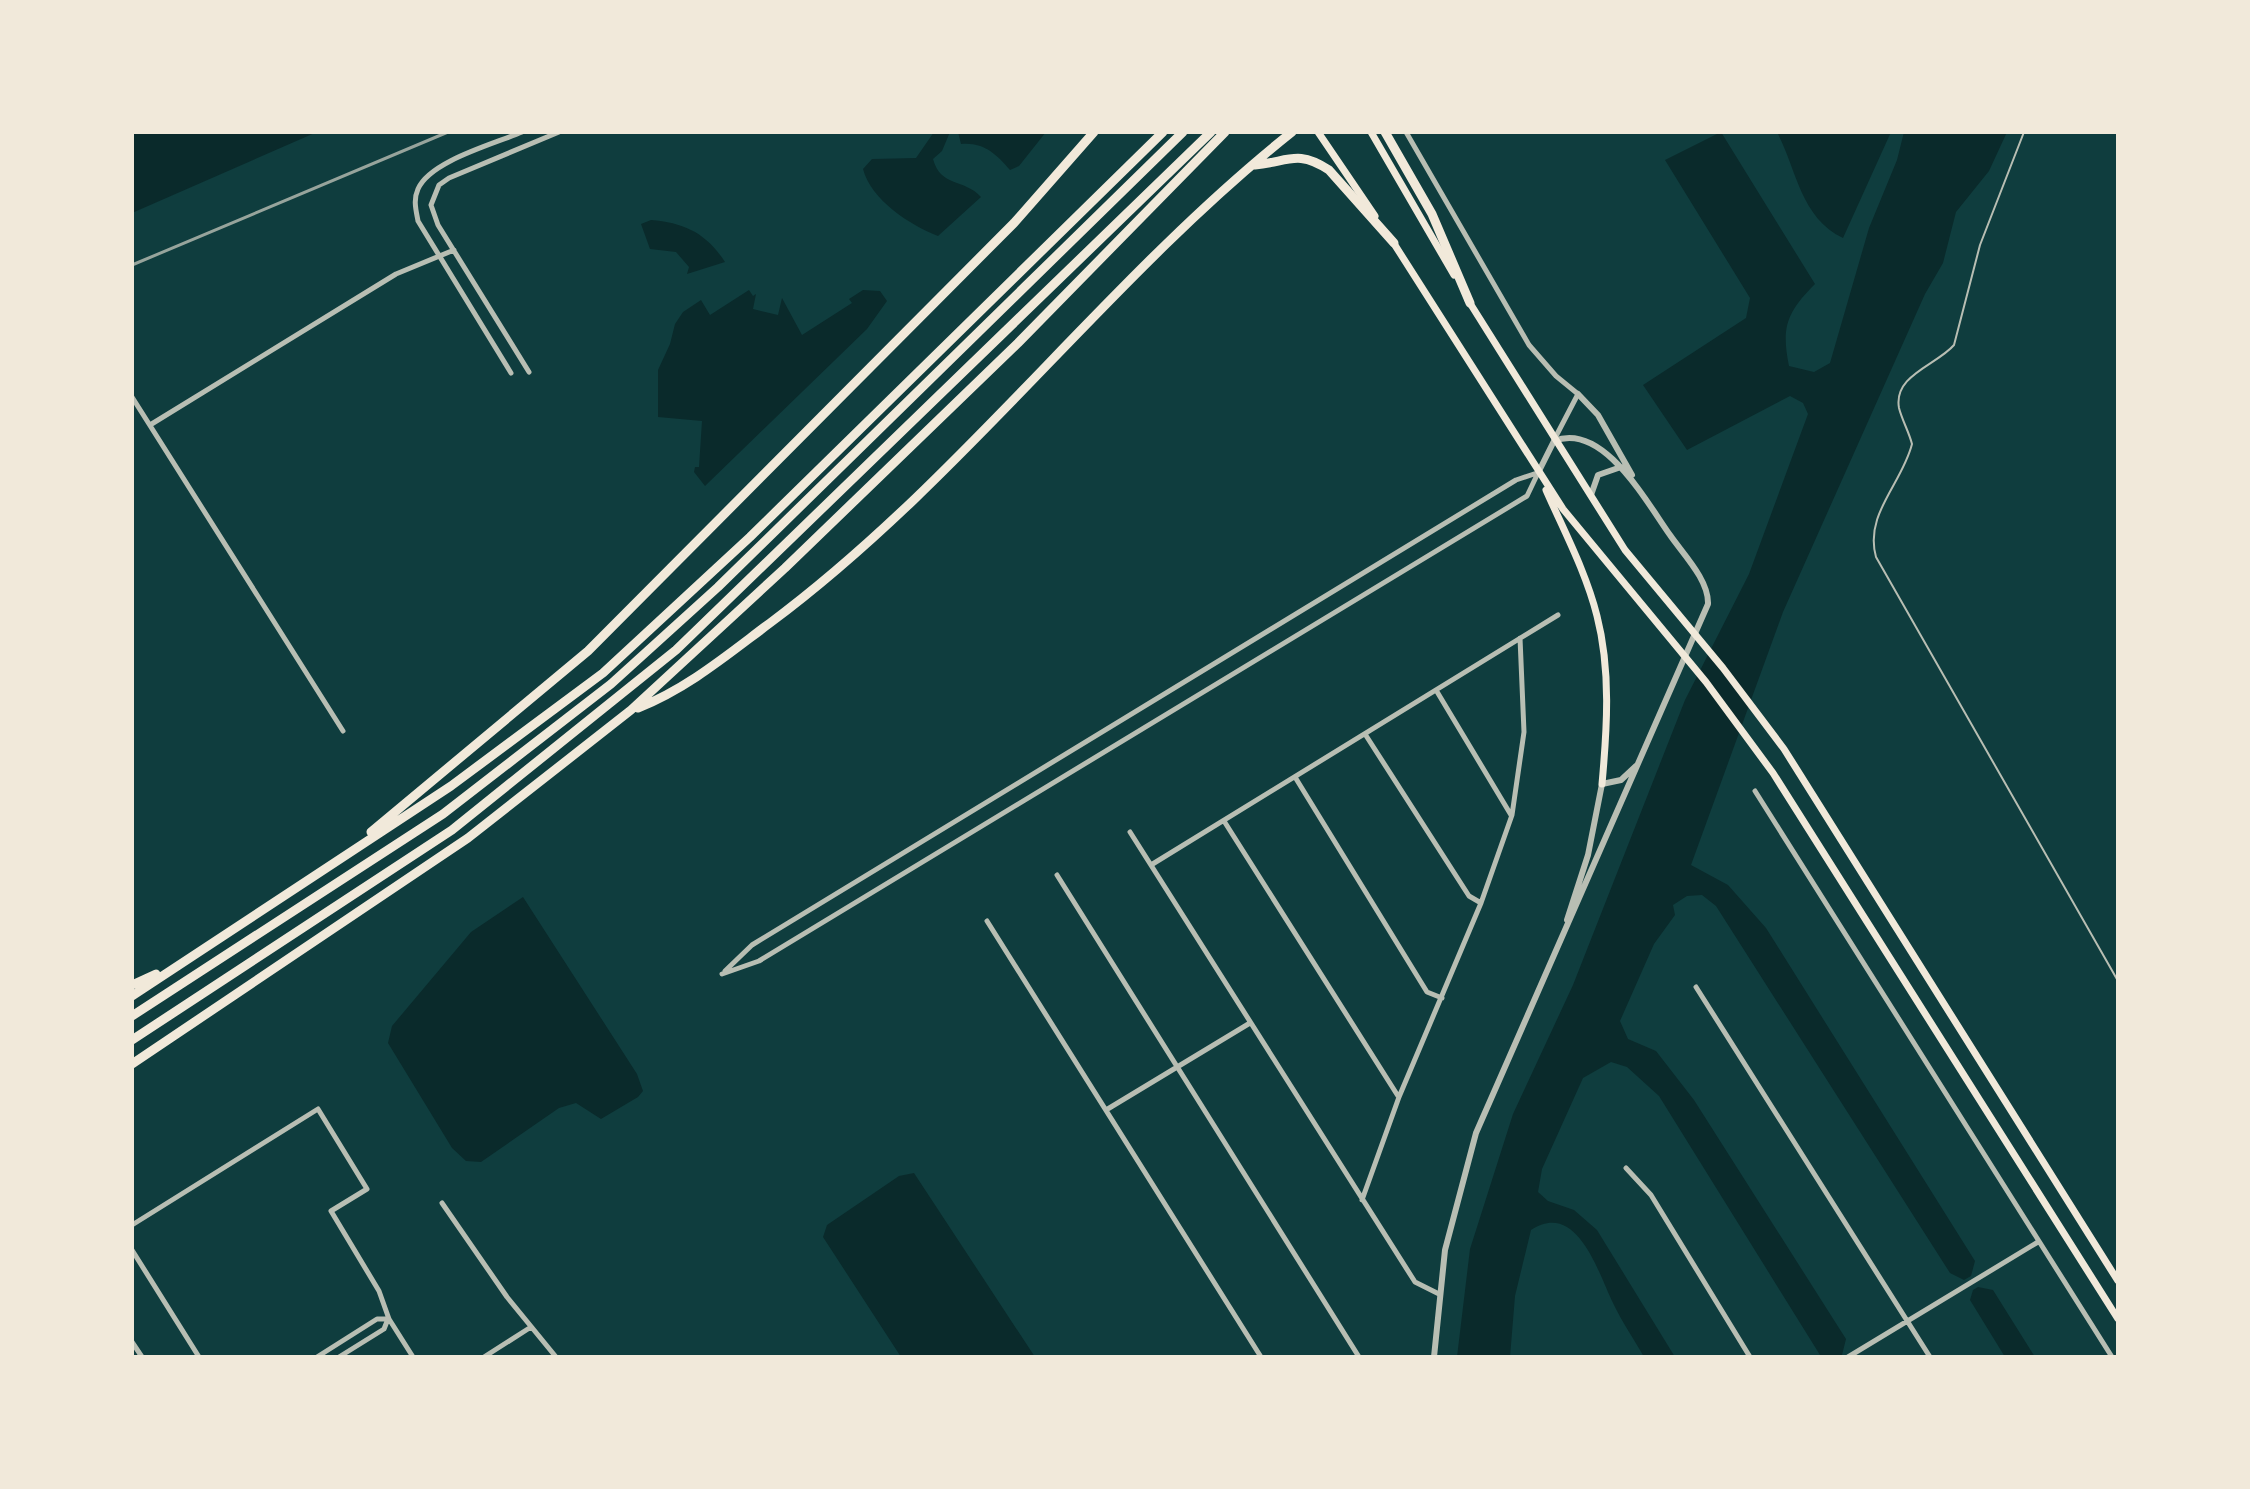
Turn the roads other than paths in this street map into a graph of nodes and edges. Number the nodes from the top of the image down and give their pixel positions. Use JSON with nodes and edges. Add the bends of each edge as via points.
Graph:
{"nodes":[{"id":1,"x":522,"y":132,"type":"edge"},
{"id":2,"x":559,"y":132,"type":"edge"},
{"id":3,"x":1094,"y":132,"type":"edge"},
{"id":4,"x":1163,"y":132,"type":"edge"},
{"id":5,"x":1183,"y":132,"type":"edge"},
{"id":6,"x":1211,"y":132,"type":"edge"},
{"id":7,"x":1225,"y":132,"type":"edge"},
{"id":8,"x":1292,"y":132,"type":"edge"},
{"id":9,"x":1318,"y":132,"type":"edge"},
{"id":10,"x":1371,"y":132,"type":"edge"},
{"id":11,"x":1385,"y":132,"type":"edge"},
{"id":12,"x":1406,"y":132,"type":"edge"},
{"id":13,"x":2024,"y":132,"type":"edge"},
{"id":14,"x":1255,"y":165,"type":"junction"},
{"id":15,"x":1394,"y":243,"type":"junction"},
{"id":16,"x":454,"y":250,"type":"junction"},
{"id":17,"x":441,"y":255,"type":"junction"},
{"id":18,"x":1470,"y":303,"type":"junction"},
{"id":19,"x":529,"y":372,"type":"dead end"},
{"id":20,"x":511,"y":373,"type":"dead end"},
{"id":21,"x":1578,"y":394,"type":"junction"},
{"id":22,"x":132,"y":397,"type":"edge"},
{"id":23,"x":150,"y":425,"type":"junction"},
{"id":24,"x":1554,"y":441,"type":"junction"},
{"id":25,"x":1621,"y":467,"type":"junction"},
{"id":26,"x":1538,"y":473,"type":"junction"},
{"id":27,"x":1637,"y":486,"type":"junction"},
{"id":28,"x":1590,"y":499,"type":"junction"},
{"id":29,"x":1558,"y":615,"type":"dead end"},
{"id":30,"x":1520,"y":638,"type":"junction"},
{"id":31,"x":1436,"y":690,"type":"junction"},
{"id":32,"x":631,"y":710,"type":"junction"},
{"id":33,"x":343,"y":731,"type":"dead end"},
{"id":34,"x":1365,"y":734,"type":"junction"},
{"id":35,"x":1639,"y":764,"type":"junction"},
{"id":36,"x":1295,"y":777,"type":"junction"},
{"id":37,"x":1602,"y":784,"type":"junction"},
{"id":38,"x":1755,"y":791,"type":"dead end"},
{"id":39,"x":1512,"y":815,"type":"junction"},
{"id":40,"x":1224,"y":821,"type":"junction"},
{"id":41,"x":1130,"y":832,"type":"dead end"},
{"id":42,"x":341,"y":857,"type":"junction"},
{"id":43,"x":1151,"y":865,"type":"junction"},
{"id":44,"x":1057,"y":875,"type":"dead end"},
{"id":45,"x":1481,"y":903,"type":"junction"},
{"id":46,"x":987,"y":921,"type":"dead end"},
{"id":47,"x":1558,"y":946,"type":"junction"},
{"id":48,"x":174,"y":966,"type":"junction"},
{"id":49,"x":2118,"y":981,"type":"edge"},
{"id":50,"x":132,"y":985,"type":"edge"},
{"id":51,"x":1696,"y":987,"type":"dead end"},
{"id":52,"x":132,"y":996,"type":"edge"},
{"id":53,"x":1442,"y":998,"type":"junction"},
{"id":54,"x":132,"y":1016,"type":"edge"},
{"id":55,"x":1250,"y":1023,"type":"junction"},
{"id":56,"x":132,"y":1040,"type":"edge"},
{"id":57,"x":132,"y":1064,"type":"edge"},
{"id":58,"x":1178,"y":1067,"type":"junction"},
{"id":59,"x":1399,"y":1097,"type":"junction"},
{"id":60,"x":1106,"y":1110,"type":"junction"},
{"id":61,"x":1626,"y":1168,"type":"dead end"},
{"id":62,"x":1362,"y":1200,"type":"junction"},
{"id":63,"x":442,"y":1203,"type":"dead end"},
{"id":64,"x":132,"y":1225,"type":"edge"},
{"id":65,"x":2038,"y":1242,"type":"junction"},
{"id":66,"x":132,"y":1250,"type":"edge"},
{"id":67,"x":2118,"y":1281,"type":"edge"},
{"id":68,"x":1439,"y":1294,"type":"junction"},
{"id":69,"x":389,"y":1319,"type":"junction"},
{"id":70,"x":2118,"y":1319,"type":"edge"},
{"id":71,"x":1907,"y":1321,"type":"junction"},
{"id":72,"x":531,"y":1327,"type":"junction"},
{"id":73,"x":132,"y":1342,"type":"edge"},
{"id":74,"x":142,"y":1357,"type":"edge"},
{"id":75,"x":199,"y":1357,"type":"edge"},
{"id":76,"x":317,"y":1357,"type":"edge"},
{"id":77,"x":339,"y":1357,"type":"edge"},
{"id":78,"x":413,"y":1357,"type":"edge"},
{"id":79,"x":484,"y":1357,"type":"edge"},
{"id":80,"x":556,"y":1357,"type":"edge"},
{"id":81,"x":1261,"y":1357,"type":"edge"},
{"id":82,"x":1359,"y":1357,"type":"edge"},
{"id":83,"x":1434,"y":1357,"type":"edge"},
{"id":84,"x":1750,"y":1357,"type":"edge"},
{"id":85,"x":1848,"y":1357,"type":"edge"},
{"id":86,"x":1930,"y":1357,"type":"edge"},
{"id":87,"x":2112,"y":1357,"type":"edge"}],
"edges":[{"from":1,"to":17,"type":"street","via":[[441,166],[425,179],[415,202],[418,221]]},
{"from":2,"to":16,"type":"street","via":[[439,185],[433,194],[433,215]]},
{"from":3,"to":42,"type":"highway","via":[[1014,223],[588,651]]},
{"from":4,"to":42,"type":"highway","via":[[750,537],[603,673],[451,786]]},
{"from":5,"to":54,"type":"highway","via":[[718,587],[611,684],[443,814]]},
{"from":6,"to":56,"type":"highway","via":[[676,650],[452,830]]},
{"from":7,"to":32,"type":"highway","via":[[1018,343]]},
{"from":8,"to":14,"type":"highway"},
{"from":9,"to":15,"type":"main road"},
{"from":10,"to":18,"type":"main road"},
{"from":11,"to":18,"type":"highway","via":[[1432,214]]},
{"from":12,"to":21,"type":"street","via":[[1529,345]]},
{"from":13,"to":49,"type":"lane","via":[[1980,245],[1954,345],[1908,379],[1899,396],[1912,444],[1874,522],[1872,544]]},
{"from":14,"to":15,"type":"highway","via":[[1290,157],[1317,163]]},
{"from":14,"to":32,"type":"highway","via":[[822,584],[676,693]]},
{"from":15,"to":26,"type":"main road"},
{"from":16,"to":17,"type":"street"},
{"from":16,"to":19,"type":"street"},
{"from":17,"to":20,"type":"street"},
{"from":17,"to":23,"type":"street","via":[[396,274]]},
{"from":18,"to":24,"type":"main road"},
{"from":21,"to":24,"type":"street"},
{"from":21,"to":27,"type":"street","via":[[1610,434]]},
{"from":22,"to":23,"type":"street"},
{"from":23,"to":33,"type":"street"},
{"from":24,"to":25,"type":"street","via":[[1577,439]]},
{"from":24,"to":26,"type":"street"},
{"from":24,"to":28,"type":"main road"},
{"from":25,"to":27,"type":"street"},
{"from":25,"to":28,"type":"street","via":[[1598,475]]},
{"from":26,"to":26,"type":"street","via":[[1516,480],[752,945],[722,974],[759,961],[1527,496]]},
{"from":26,"to":37,"type":"main road","via":[[1589,588],[1600,628],[1606,701]]},
{"from":26,"to":70,"type":"main road","via":[[1773,773]]},
{"from":27,"to":35,"type":"street","via":[[1701,580],[1708,599]]},
{"from":28,"to":67,"type":"main road","via":[[1784,749]]},
{"from":29,"to":30,"type":"street"},
{"from":30,"to":31,"type":"street"},
{"from":30,"to":39,"type":"street","via":[[1524,732]]},
{"from":31,"to":34,"type":"street"},
{"from":31,"to":39,"type":"street"},
{"from":32,"to":57,"type":"highway","via":[[468,838]]},
{"from":34,"to":36,"type":"street"},
{"from":34,"to":45,"type":"street","via":[[1469,896]]},
{"from":35,"to":37,"type":"street","via":[[1621,780]]},
{"from":35,"to":47,"type":"street"},
{"from":36,"to":40,"type":"street"},
{"from":36,"to":53,"type":"street","via":[[1427,992]]},
{"from":37,"to":47,"type":"street","via":[[1588,855]]},
{"from":38,"to":65,"type":"street"},
{"from":39,"to":45,"type":"street"},
{"from":40,"to":43,"type":"street"},
{"from":40,"to":59,"type":"street"},
{"from":41,"to":43,"type":"street"},
{"from":42,"to":48,"type":"highway"},
{"from":43,"to":55,"type":"street"},
{"from":44,"to":58,"type":"street"},
{"from":45,"to":53,"type":"street"},
{"from":46,"to":60,"type":"street"},
{"from":47,"to":68,"type":"street","via":[[1476,1133],[1455,1205]]},
{"from":48,"to":50,"type":"highway"},
{"from":48,"to":52,"type":"highway"},
{"from":51,"to":71,"type":"street"},
{"from":53,"to":59,"type":"street"},
{"from":55,"to":58,"type":"street"},
{"from":55,"to":62,"type":"street"},
{"from":58,"to":60,"type":"street"},
{"from":58,"to":82,"type":"street"},
{"from":59,"to":62,"type":"street"},
{"from":60,"to":81,"type":"street"},
{"from":61,"to":84,"type":"street","via":[[1651,1195]]},
{"from":62,"to":68,"type":"street","via":[[1415,1282]]},
{"from":63,"to":72,"type":"street"},
{"from":64,"to":69,"type":"street","via":[[318,1109],[367,1189],[331,1211],[379,1291]]},
{"from":65,"to":71,"type":"street"},
{"from":65,"to":87,"type":"street"},
{"from":66,"to":75,"type":"street"},
{"from":68,"to":83,"type":"street"},
{"from":69,"to":76,"type":"street","via":[[377,1319]]},
{"from":69,"to":77,"type":"street","via":[[384,1329]]},
{"from":69,"to":78,"type":"street"},
{"from":71,"to":85,"type":"street"},
{"from":71,"to":86,"type":"street"},
{"from":72,"to":79,"type":"street"},
{"from":72,"to":80,"type":"street"},
{"from":73,"to":74,"type":"street"}]}
